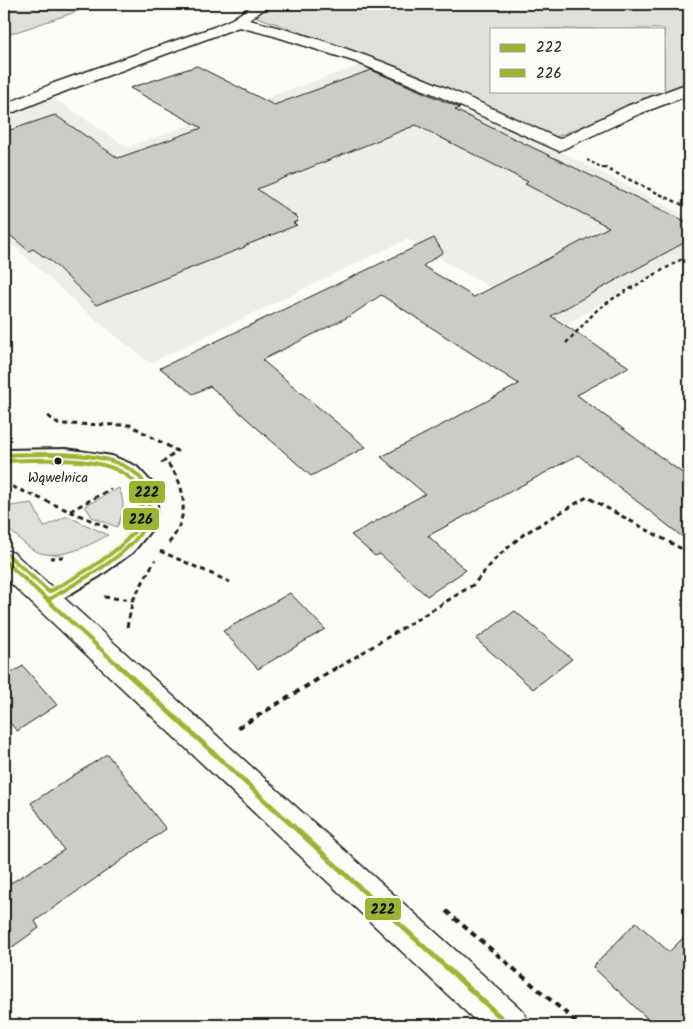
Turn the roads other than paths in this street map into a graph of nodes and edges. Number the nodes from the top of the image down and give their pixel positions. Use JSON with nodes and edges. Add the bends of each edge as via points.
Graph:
{"nodes":[{"id":1,"x":264,"y":4,"type":"edge"},
{"id":2,"x":237,"y":22,"type":"junction"},
{"id":3,"x":689,"y":89,"type":"edge"},
{"id":4,"x":4,"y":111,"type":"edge"},
{"id":5,"x":4,"y":455,"type":"edge"},
{"id":6,"x":4,"y":560,"type":"edge"},
{"id":7,"x":48,"y":600,"type":"junction"},
{"id":8,"x":509,"y":1025,"type":"edge"}],
"edges":[{"from":1,"to":2,"type":"street"},
{"from":2,"to":3,"type":"street","via":[[305,39],[375,63],[560,146],[633,110]]},
{"from":2,"to":4,"type":"street"},
{"from":5,"to":7,"type":"lane","via":[[92,457],[114,461],[138,475],[148,491],[150,506],[146,522],[136,539],[109,561]]},
{"from":6,"to":7,"type":"street"},
{"from":7,"to":8,"type":"street"}]}
